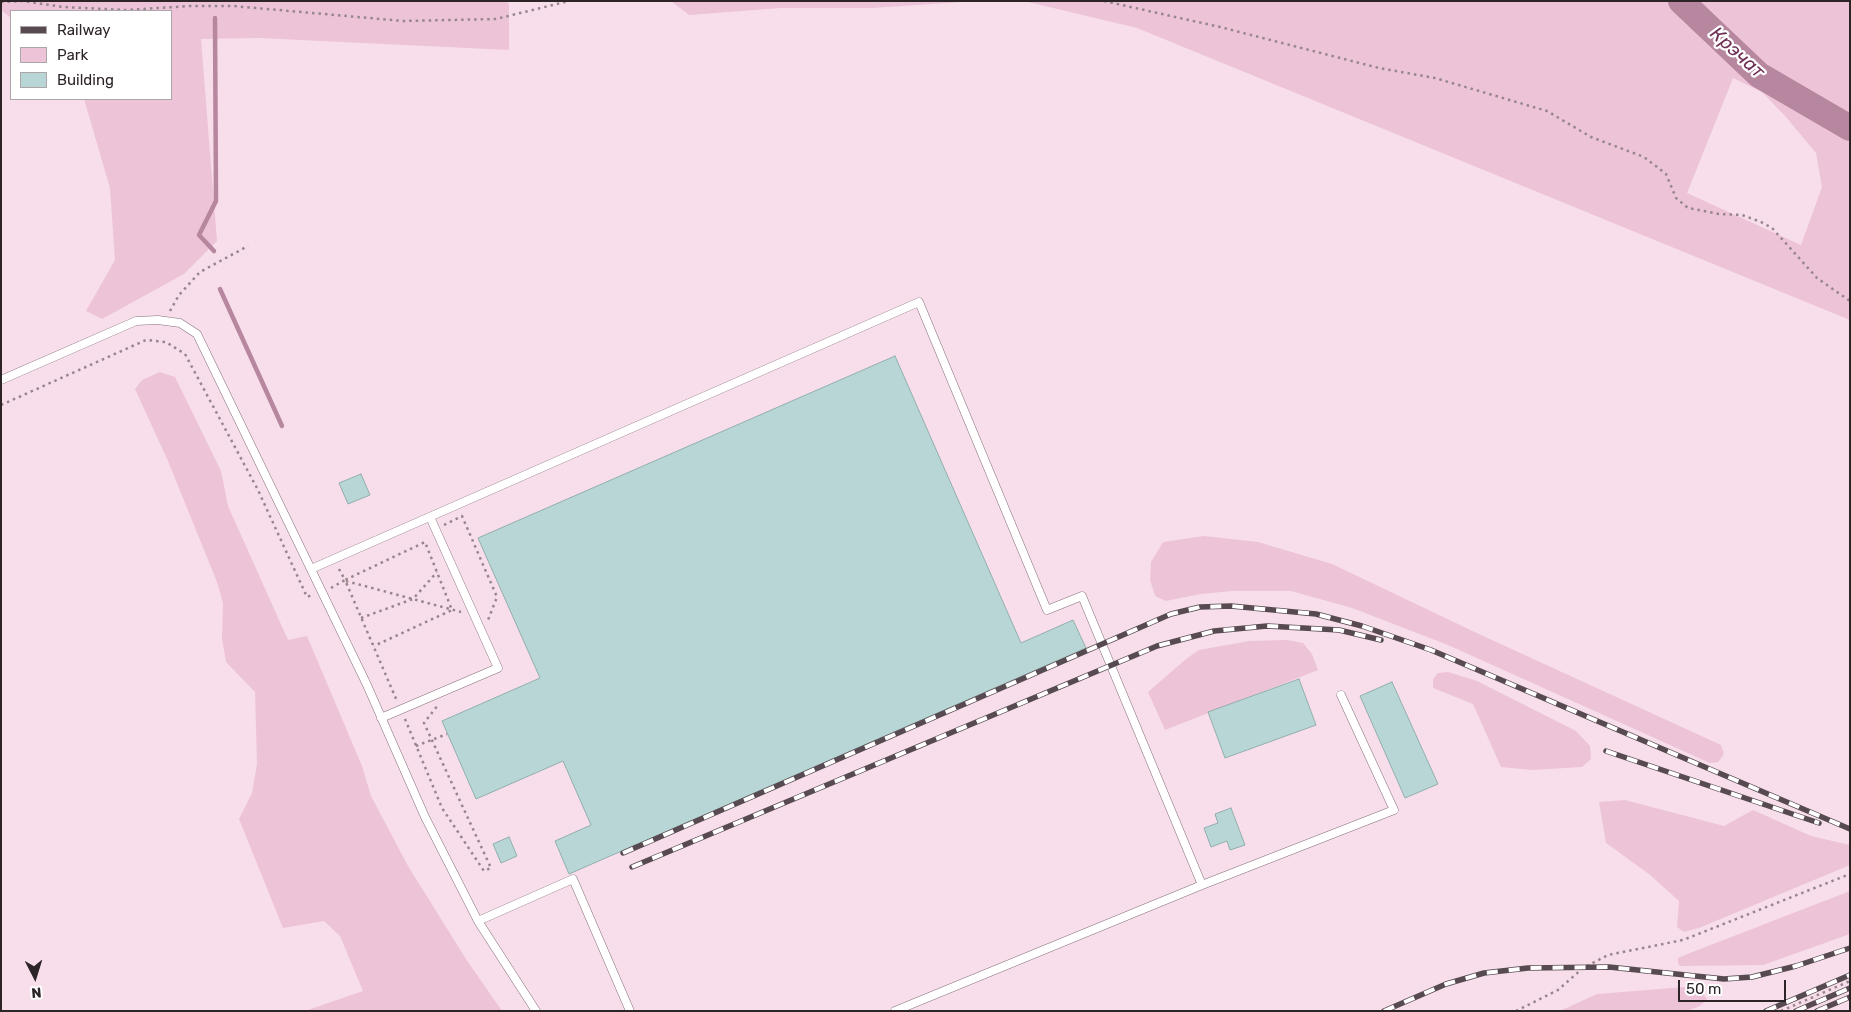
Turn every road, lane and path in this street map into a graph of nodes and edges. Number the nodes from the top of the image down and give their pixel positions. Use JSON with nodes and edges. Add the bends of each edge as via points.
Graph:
{"nodes":[{"id":1,"x":568,"y":1,"type":"edge"},
{"id":2,"x":1104,"y":1,"type":"edge"},
{"id":3,"x":1,"y":2,"type":"edge"},
{"id":4,"x":248,"y":246,"type":"dead end"},
{"id":5,"x":1850,"y":301,"type":"edge"},
{"id":6,"x":164,"y":321,"type":"junction"},
{"id":7,"x":1,"y":380,"type":"edge"},
{"id":8,"x":430,"y":517,"type":"junction"},
{"id":9,"x":436,"y":529,"type":"junction"},
{"id":10,"x":425,"y":542,"type":"junction"},
{"id":11,"x":335,"y":559,"type":"junction"},
{"id":12,"x":311,"y":569,"type":"junction"},
{"id":13,"x":437,"y":572,"type":"junction"},
{"id":14,"x":345,"y":580,"type":"junction"},
{"id":15,"x":413,"y":599,"type":"junction"},
{"id":16,"x":452,"y":610,"type":"junction"},
{"id":17,"x":474,"y":615,"type":"junction"},
{"id":18,"x":361,"y":618,"type":"dead end"},
{"id":19,"x":482,"y":633,"type":"junction"},
{"id":20,"x":374,"y":646,"type":"dead end"},
{"id":21,"x":1341,"y":695,"type":"dead end"},
{"id":22,"x":381,"y":718,"type":"junction"},
{"id":23,"x":447,"y":734,"type":"dead end"},
{"id":24,"x":416,"y":746,"type":"dead end"},
{"id":25,"x":1850,"y":874,"type":"edge"},
{"id":26,"x":1202,"y":885,"type":"junction"},
{"id":27,"x":478,"y":920,"type":"junction"},
{"id":28,"x":1850,"y":982,"type":"edge"},
{"id":29,"x":536,"y":1011,"type":"edge"},
{"id":30,"x":630,"y":1011,"type":"edge"},
{"id":31,"x":895,"y":1011,"type":"edge"},
{"id":32,"x":1516,"y":1011,"type":"edge"},
{"id":33,"x":1782,"y":1011,"type":"edge"}],
"edges":[{"from":1,"to":3,"type":"path","via":[[496,19],[403,21],[233,6],[126,10]]},
{"from":2,"to":5,"type":"path","via":[[1220,26],[1379,68],[1435,78],[1547,111],[1591,137],[1644,156],[1666,174],[1676,198],[1688,208],[1742,215],[1772,228],[1817,278]]},
{"from":4,"to":6,"type":"path","via":[[200,272],[179,296]]},
{"from":6,"to":7,"type":"lane","via":[[136,321]]},
{"from":6,"to":12,"type":"lane","via":[[180,323],[197,334]]},
{"from":8,"to":9,"type":"lane"},
{"from":8,"to":11,"type":"lane"},
{"from":8,"to":26,"type":"lane","via":[[918,302],[1047,610],[1082,596]]},
{"from":9,"to":10,"type":"path"},
{"from":9,"to":17,"type":"lane"},
{"from":9,"to":19,"type":"path","via":[[462,516],[497,597]]},
{"from":10,"to":13,"type":"path"},
{"from":10,"to":14,"type":"path"},
{"from":11,"to":12,"type":"lane"},
{"from":11,"to":14,"type":"path"},
{"from":12,"to":22,"type":"lane"},
{"from":13,"to":15,"type":"path"},
{"from":13,"to":16,"type":"path"},
{"from":14,"to":15,"type":"path"},
{"from":15,"to":16,"type":"path"},
{"from":15,"to":18,"type":"path"},
{"from":16,"to":17,"type":"path"},
{"from":16,"to":20,"type":"path"},
{"from":17,"to":19,"type":"lane"},
{"from":19,"to":22,"type":"lane","via":[[498,668]]},
{"from":21,"to":26,"type":"lane","via":[[1394,810]]},
{"from":22,"to":27,"type":"lane","via":[[425,817]]},
{"from":23,"to":24,"type":"path"},
{"from":25,"to":32,"type":"path","via":[[1683,940],[1608,955],[1583,968],[1558,990]]},
{"from":26,"to":31,"type":"lane"},
{"from":27,"to":29,"type":"lane"},
{"from":27,"to":30,"type":"lane","via":[[573,879]]},
{"from":28,"to":33,"type":"path"}]}
